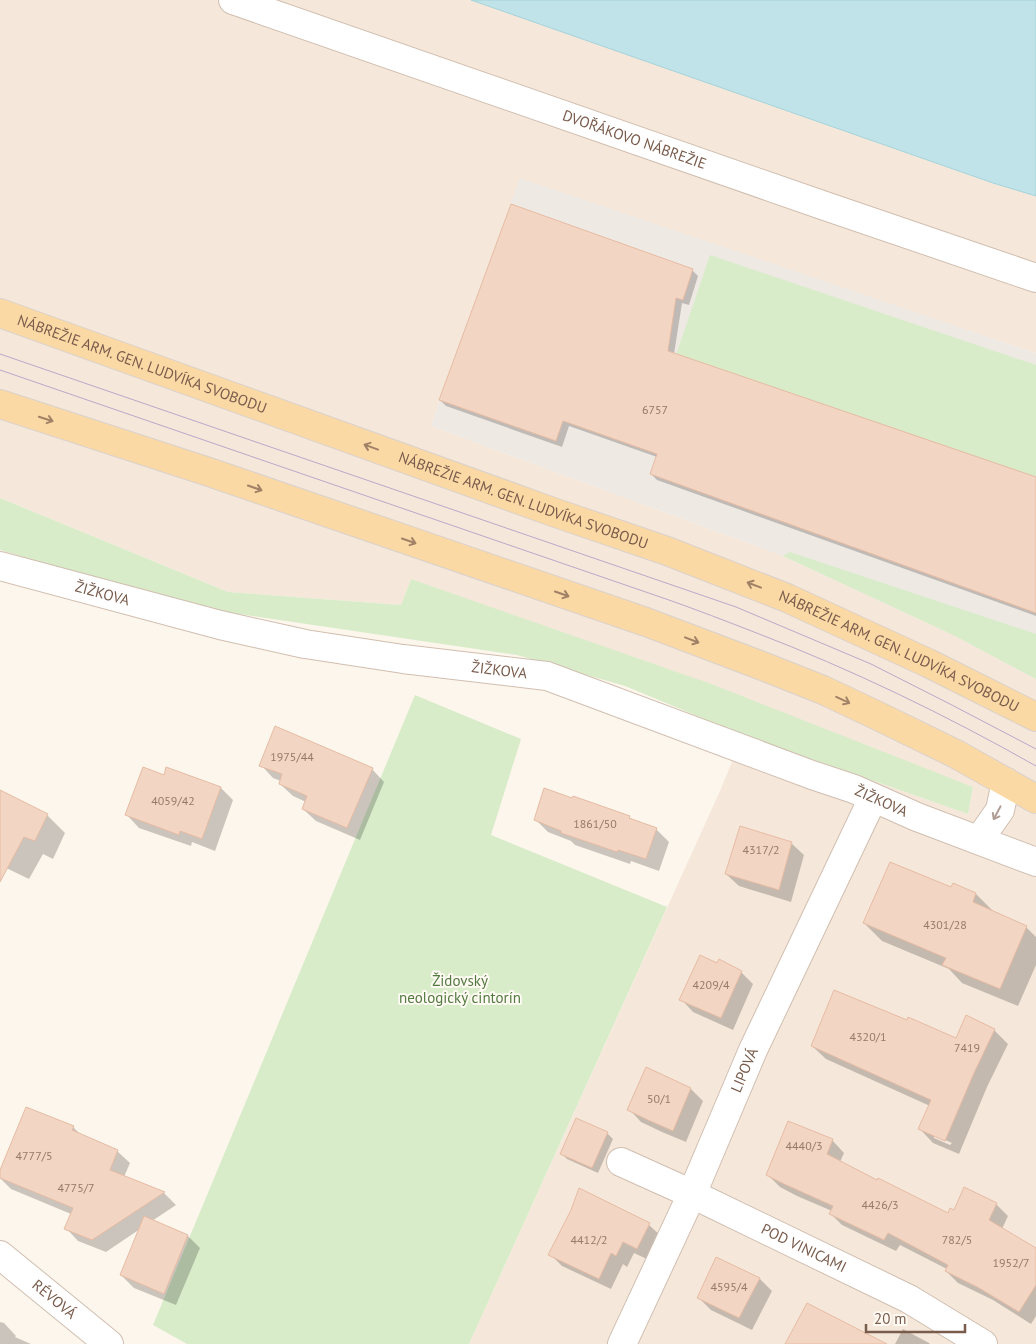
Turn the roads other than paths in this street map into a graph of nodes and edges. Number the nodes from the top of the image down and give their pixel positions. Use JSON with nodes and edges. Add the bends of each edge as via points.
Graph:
{"nodes":[{"id":1,"x":233,"y":0,"type":"edge"},
{"id":2,"x":1036,"y":278,"type":"edge"},
{"id":3,"x":0,"y":314,"type":"edge"},
{"id":4,"x":0,"y":404,"type":"edge"},
{"id":5,"x":0,"y":566,"type":"edge"},
{"id":6,"x":1036,"y":717,"type":"edge"},
{"id":7,"x":1006,"y":782,"type":"junction"},
{"id":8,"x":873,"y":798,"type":"junction"},
{"id":9,"x":1036,"y":799,"type":"edge"},
{"id":10,"x":979,"y":840,"type":"junction"},
{"id":11,"x":1030,"y":856,"type":"edge"},
{"id":12,"x":621,"y":1162,"type":"dead end"},
{"id":13,"x":692,"y":1194,"type":"junction"},
{"id":14,"x":0,"y":1255,"type":"edge"},
{"id":15,"x":109,"y":1344,"type":"edge"},
{"id":16,"x":622,"y":1344,"type":"edge"},
{"id":17,"x":983,"y":1344,"type":"edge"}],
"edges":[{"from":1,"to":2,"type":"street","name":"DVOŘÁKOVO NÁBREŽIE"},
{"from":6,"to":3,"type":"main road","name":"NÁBREŽIE ARM. GEN. LUDVÍKA SVOBODU","one_way":true,"via":[[788,598],[667,551]]},
{"from":4,"to":7,"type":"main road","one_way":true,"via":[[646,622],[823,690],[956,754]]},
{"from":5,"to":8,"type":"street","name":"ŽIŽKOVA","via":[[220,625],[305,644],[547,676]]},
{"from":7,"to":9,"type":"main road"},
{"from":7,"to":10,"type":"street","one_way":true,"via":[[1000,810]]},
{"from":8,"to":10,"type":"street","name":"ŽIŽKOVA"},
{"from":8,"to":13,"type":"street","name":"LIPOVÁ","via":[[754,1050]]},
{"from":10,"to":11,"type":"street","name":"ŽIŽKOVA"},
{"from":12,"to":13,"type":"street","name":"POD VINICAMI"},
{"from":13,"to":16,"type":"street","name":"LIPOVÁ"},
{"from":13,"to":17,"type":"street","name":"POD VINICAMI","via":[[909,1299]]},
{"from":14,"to":15,"type":"street","name":"RÉVOVÁ"}]}
